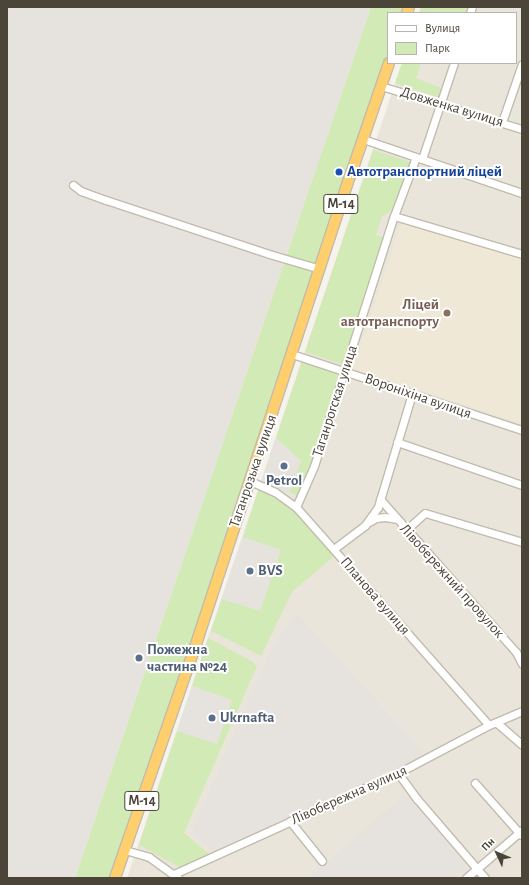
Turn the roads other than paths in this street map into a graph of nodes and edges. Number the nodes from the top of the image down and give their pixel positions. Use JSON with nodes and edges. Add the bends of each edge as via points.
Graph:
{"nodes":[{"id":1,"x":389,"y":64,"type":"edge"},
{"id":2,"x":454,"y":64,"type":"edge"},
{"id":3,"x":522,"y":64,"type":"edge"},
{"id":4,"x":381,"y":86,"type":"junction"},
{"id":5,"x":440,"y":104,"type":"junction"},
{"id":6,"x":502,"y":122,"type":"junction"},
{"id":7,"x":522,"y":129,"type":"edge"},
{"id":8,"x":363,"y":139,"type":"junction"},
{"id":9,"x":419,"y":158,"type":"junction"},
{"id":10,"x":73,"y":185,"type":"dead end"},
{"id":11,"x":522,"y":193,"type":"edge"},
{"id":12,"x":394,"y":216,"type":"junction"},
{"id":13,"x":522,"y":254,"type":"edge"},
{"id":14,"x":320,"y":269,"type":"junction"},
{"id":15,"x":292,"y":354,"type":"junction"},
{"id":16,"x":345,"y":371,"type":"junction"},
{"id":17,"x":412,"y":394,"type":"junction"},
{"id":18,"x":522,"y":430,"type":"edge"},
{"id":19,"x":397,"y":442,"type":"junction"},
{"id":20,"x":250,"y":481,"type":"junction"},
{"id":21,"x":522,"y":485,"type":"edge"},
{"id":22,"x":380,"y":499,"type":"junction"},
{"id":23,"x":296,"y":507,"type":"junction"},
{"id":24,"x":396,"y":519,"type":"junction"},
{"id":25,"x":365,"y":525,"type":"junction"},
{"id":26,"x":406,"y":530,"type":"junction"},
{"id":27,"x":522,"y":542,"type":"edge"},
{"id":28,"x":335,"y":548,"type":"junction"},
{"id":29,"x":519,"y":650,"type":"edge"},
{"id":30,"x":522,"y":664,"type":"edge"},
{"id":31,"x":522,"y":711,"type":"edge"},
{"id":32,"x":497,"y":723,"type":"junction"},
{"id":33,"x":489,"y":725,"type":"junction"},
{"id":34,"x":522,"y":745,"type":"edge"},
{"id":35,"x":398,"y":774,"type":"junction"},
{"id":36,"x":475,"y":783,"type":"dead end"},
{"id":37,"x":290,"y":821,"type":"junction"},
{"id":38,"x":521,"y":833,"type":"edge"},
{"id":39,"x":125,"y":850,"type":"junction"},
{"id":40,"x":322,"y":861,"type":"dead end"},
{"id":41,"x":477,"y":869,"type":"junction"},
{"id":42,"x":176,"y":876,"type":"edge"},
{"id":43,"x":115,"y":878,"type":"edge"},
{"id":44,"x":466,"y":878,"type":"edge"},
{"id":45,"x":485,"y":878,"type":"edge"}],
"edges":[{"from":1,"to":4,"type":"highway","name":"Таганрозька вулиця","number":"М-14"},
{"from":2,"to":5,"type":"street","name":"Таганрогская улица"},
{"from":3,"to":6,"type":"street"},
{"from":4,"to":5,"type":"street","name":"Довженка вулиця"},
{"from":4,"to":8,"type":"highway","name":"Таганрозька вулиця","number":"М-14"},
{"from":5,"to":6,"type":"street","name":"Довженка вулиця"},
{"from":5,"to":9,"type":"street","name":"Таганрогская улица"},
{"from":6,"to":7,"type":"street","name":"Довженка вулиця"},
{"from":8,"to":9,"type":"street"},
{"from":8,"to":14,"type":"highway","name":"Таганрозька вулиця","number":"М-14"},
{"from":9,"to":11,"type":"street"},
{"from":9,"to":12,"type":"street","name":"Таганрогская улица"},
{"from":10,"to":14,"type":"street","via":[[80,191],[106,200]]},
{"from":12,"to":13,"type":"street"},
{"from":12,"to":16,"type":"street","name":"Таганрогская улица"},
{"from":14,"to":15,"type":"highway","name":"Таганрозька вулиця","number":"М-14"},
{"from":15,"to":16,"type":"street","name":"Вороніхіна вулиця"},
{"from":15,"to":20,"type":"highway","name":"Таганрозька вулиця","number":"М-14"},
{"from":16,"to":17,"type":"street","name":"Вороніхіна вулиця"},
{"from":16,"to":23,"type":"street","name":"Таганрогская улица","via":[[314,466]]},
{"from":17,"to":18,"type":"street","name":"Вороніхіна вулиця"},
{"from":17,"to":19,"type":"street"},
{"from":19,"to":21,"type":"street"},
{"from":19,"to":22,"type":"street"},
{"from":20,"to":23,"type":"street","name":"Планова вулиця","via":[[275,492]]},
{"from":20,"to":39,"type":"highway","name":"Таганрозька вулиця","number":"М-14"},
{"from":22,"to":24,"type":"street","name":"Лівобережний провулок"},
{"from":22,"to":25,"type":"street","via":[[378,507]]},
{"from":23,"to":28,"type":"street","name":"Планова вулиця"},
{"from":24,"to":25,"type":"street","via":[[376,518]]},
{"from":24,"to":26,"type":"street","name":"Лівобережний провулок"},
{"from":25,"to":28,"type":"street"},
{"from":26,"to":27,"type":"street","via":[[425,512]]},
{"from":26,"to":29,"type":"street","name":"Лівобережний провулок"},
{"from":28,"to":33,"type":"street","name":"Планова вулиця"},
{"from":29,"to":30,"type":"street","name":"Лівобережний провулок"},
{"from":31,"to":32,"type":"street","name":"Лівобережна вулиця"},
{"from":32,"to":33,"type":"street","name":"Лівобережна вулиця"},
{"from":32,"to":34,"type":"street"},
{"from":33,"to":35,"type":"street","name":"Лівобережна вулиця"},
{"from":35,"to":37,"type":"street","name":"Лівобережна вулиця"},
{"from":35,"to":41,"type":"street"},
{"from":36,"to":38,"type":"street"},
{"from":37,"to":40,"type":"street"},
{"from":37,"to":42,"type":"street","name":"Лівобережна вулиця"},
{"from":38,"to":41,"type":"street"},
{"from":39,"to":42,"type":"street","via":[[149,857]]},
{"from":39,"to":43,"type":"highway","name":"Таганрозька вулиця","number":"М-14"},
{"from":41,"to":44,"type":"street"},
{"from":41,"to":45,"type":"street"}]}
